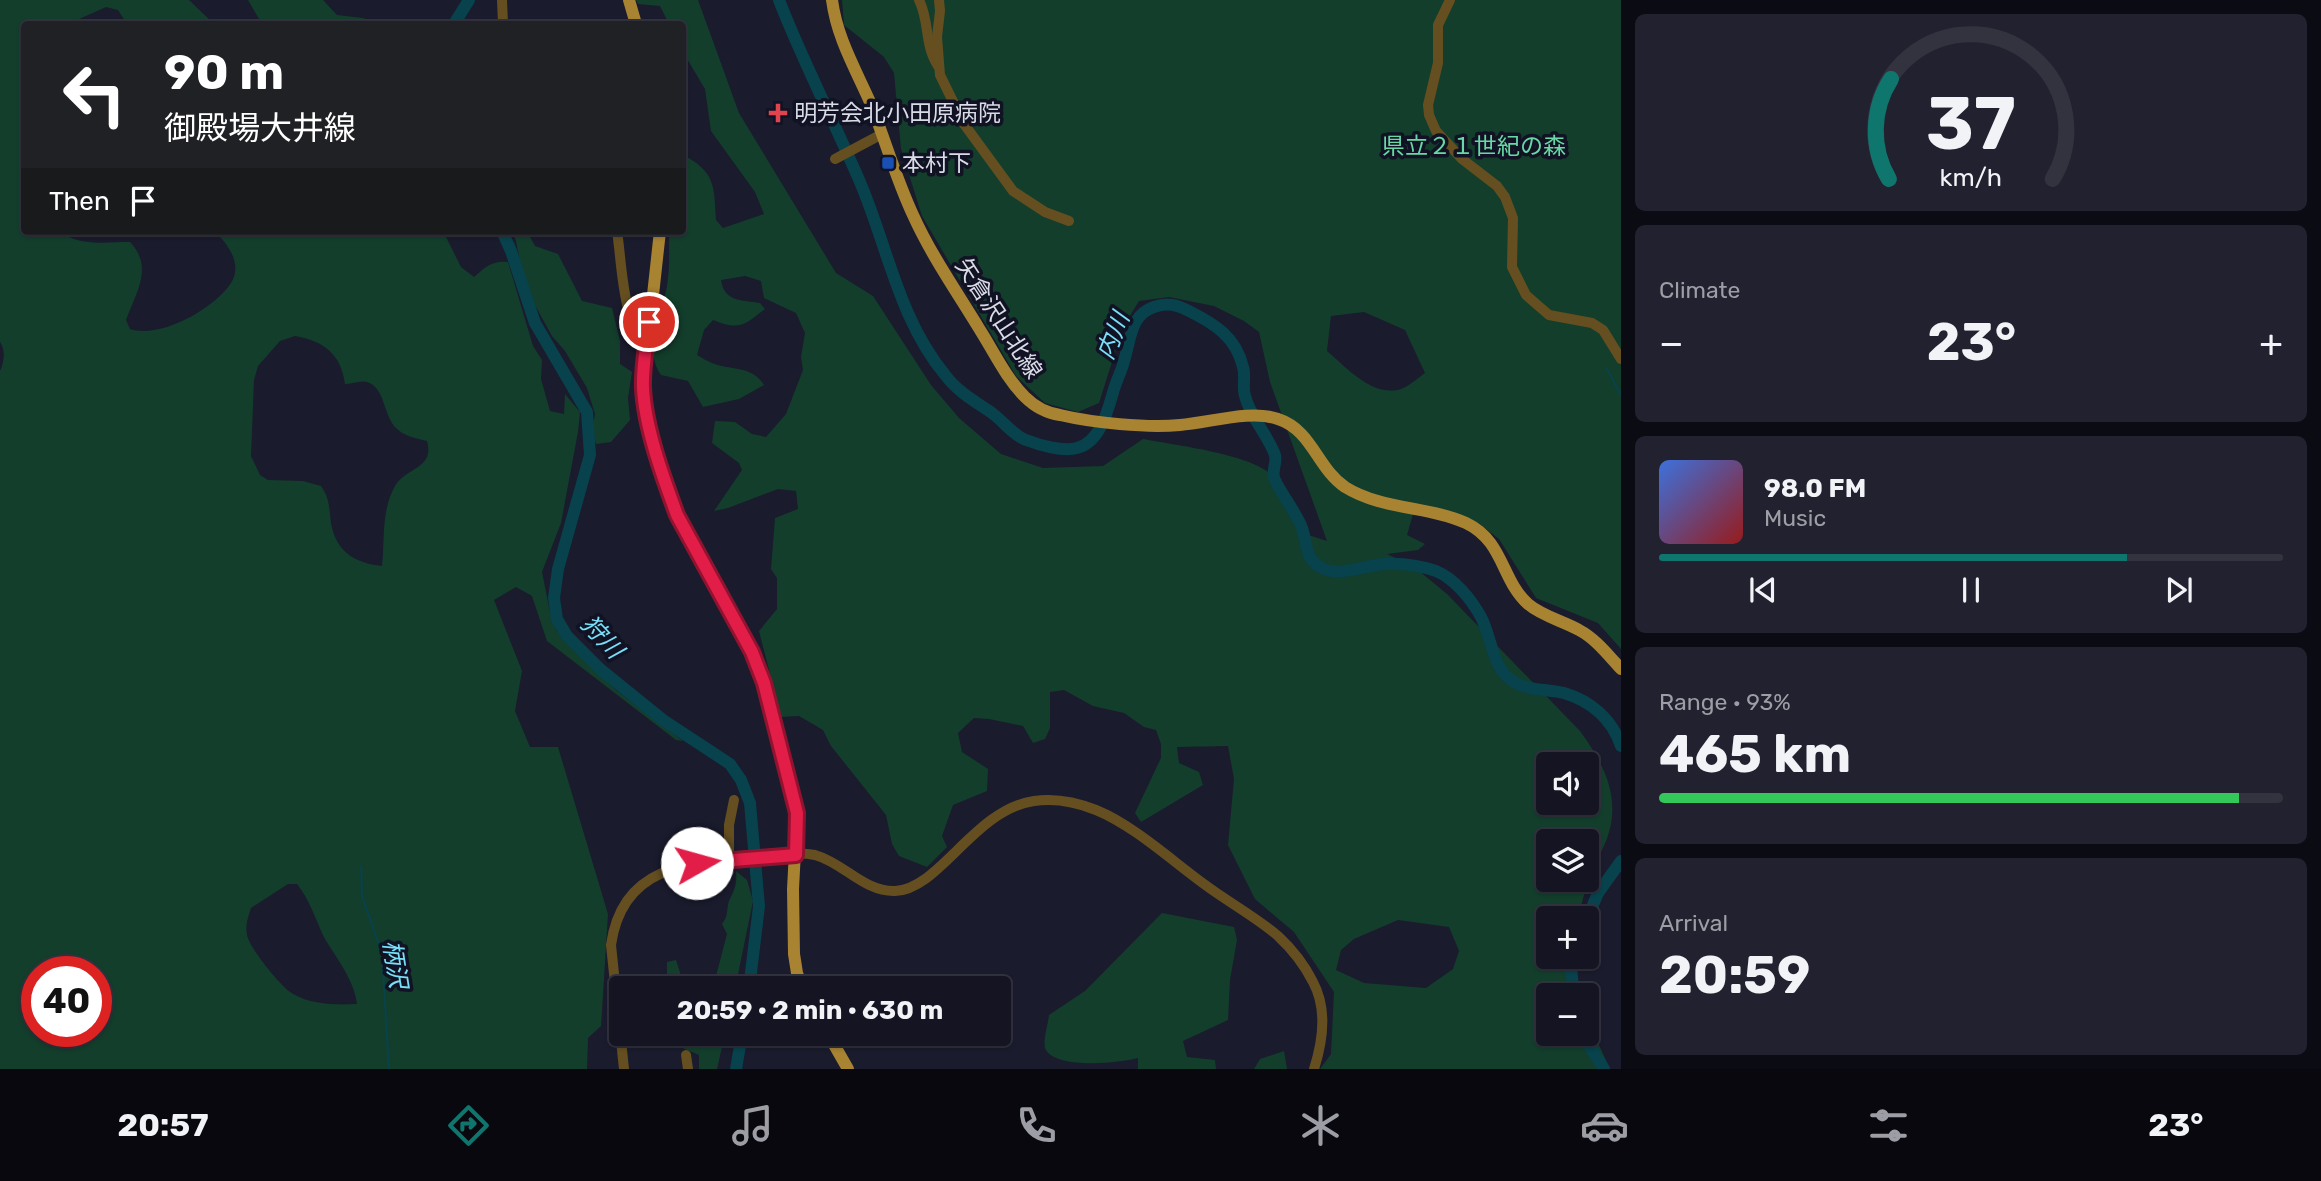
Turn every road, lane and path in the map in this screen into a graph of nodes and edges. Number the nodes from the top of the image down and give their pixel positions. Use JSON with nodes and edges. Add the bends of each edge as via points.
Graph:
{"nodes":[{"id":1,"x":502,"y":0,"type":"edge"},
{"id":2,"x":629,"y":0,"type":"edge"},
{"id":3,"x":832,"y":0,"type":"edge"},
{"id":4,"x":919,"y":0,"type":"edge"},
{"id":5,"x":939,"y":0,"type":"edge"},
{"id":6,"x":1450,"y":0,"type":"edge"},
{"id":7,"x":503,"y":21,"type":"edge"},
{"id":8,"x":635,"y":21,"type":"edge"},
{"id":9,"x":938,"y":66,"type":"junction"},
{"id":10,"x":882,"y":134,"type":"junction"},
{"id":11,"x":835,"y":159,"type":"dead end"},
{"id":12,"x":1069,"y":221,"type":"dead end"},
{"id":13,"x":618,"y":235,"type":"edge"},
{"id":14,"x":660,"y":235,"type":"edge"},
{"id":15,"x":647,"y":345,"type":"junction"},
{"id":16,"x":1621,"y":359,"type":"edge"},
{"id":17,"x":1621,"y":669,"type":"edge"},
{"id":18,"x":734,"y":800,"type":"dead end"},
{"id":19,"x":790,"y":855,"type":"junction"},
{"id":20,"x":733,"y":859,"type":"junction"},
{"id":21,"x":798,"y":976,"type":"edge"},
{"id":22,"x":835,"y":1046,"type":"edge"},
{"id":23,"x":686,"y":1055,"type":"dead end"},
{"id":24,"x":624,"y":1069,"type":"edge"},
{"id":25,"x":688,"y":1069,"type":"edge"},
{"id":26,"x":848,"y":1069,"type":"edge"},
{"id":27,"x":1314,"y":1069,"type":"edge"}],
"edges":[{"from":1,"to":7,"type":"street"},
{"from":2,"to":8,"type":"main road"},
{"from":3,"to":10,"type":"main road","name":"矢倉沢山北線","via":[[840,38]]},
{"from":4,"to":9,"type":"street","via":[[926,14],[931,55]]},
{"from":5,"to":9,"type":"street"},
{"from":6,"to":16,"type":"street","via":[[1438,25],[1438,63],[1427,106],[1436,131],[1505,197],[1513,218],[1512,267],[1526,295],[1549,315],[1592,323],[1603,330]]},
{"from":9,"to":12,"type":"street","via":[[964,124],[1013,191]]},
{"from":10,"to":11,"type":"street"},
{"from":10,"to":17,"type":"main road","name":"矢倉沢山北線","via":[[924,236],[1024,397],[1046,411],[1127,424],[1276,418],[1305,437],[1345,486],[1383,503],[1475,528],[1493,545],[1530,606],[1582,631]]},
{"from":13,"to":15,"type":"street","via":[[627,299],[639,339]]},
{"from":14,"to":15,"type":"main road"},
{"from":15,"to":19,"type":"main road","via":[[645,408],[668,491],[764,683],[797,813]]},
{"from":18,"to":20,"type":"street","via":[[729,825]]},
{"from":19,"to":20,"type":"street"},
{"from":19,"to":21,"type":"main road"},
{"from":19,"to":27,"type":"street","via":[[826,859],[863,883],[898,891],[927,877],[980,827],[1013,807],[1050,800],[1099,811],[1277,935],[1299,958],[1322,1009]]},
{"from":20,"to":24,"type":"street","via":[[671,868],[650,878],[636,889],[618,916],[611,945]]},
{"from":22,"to":26,"type":"main road"},
{"from":23,"to":25,"type":"street"}]}
